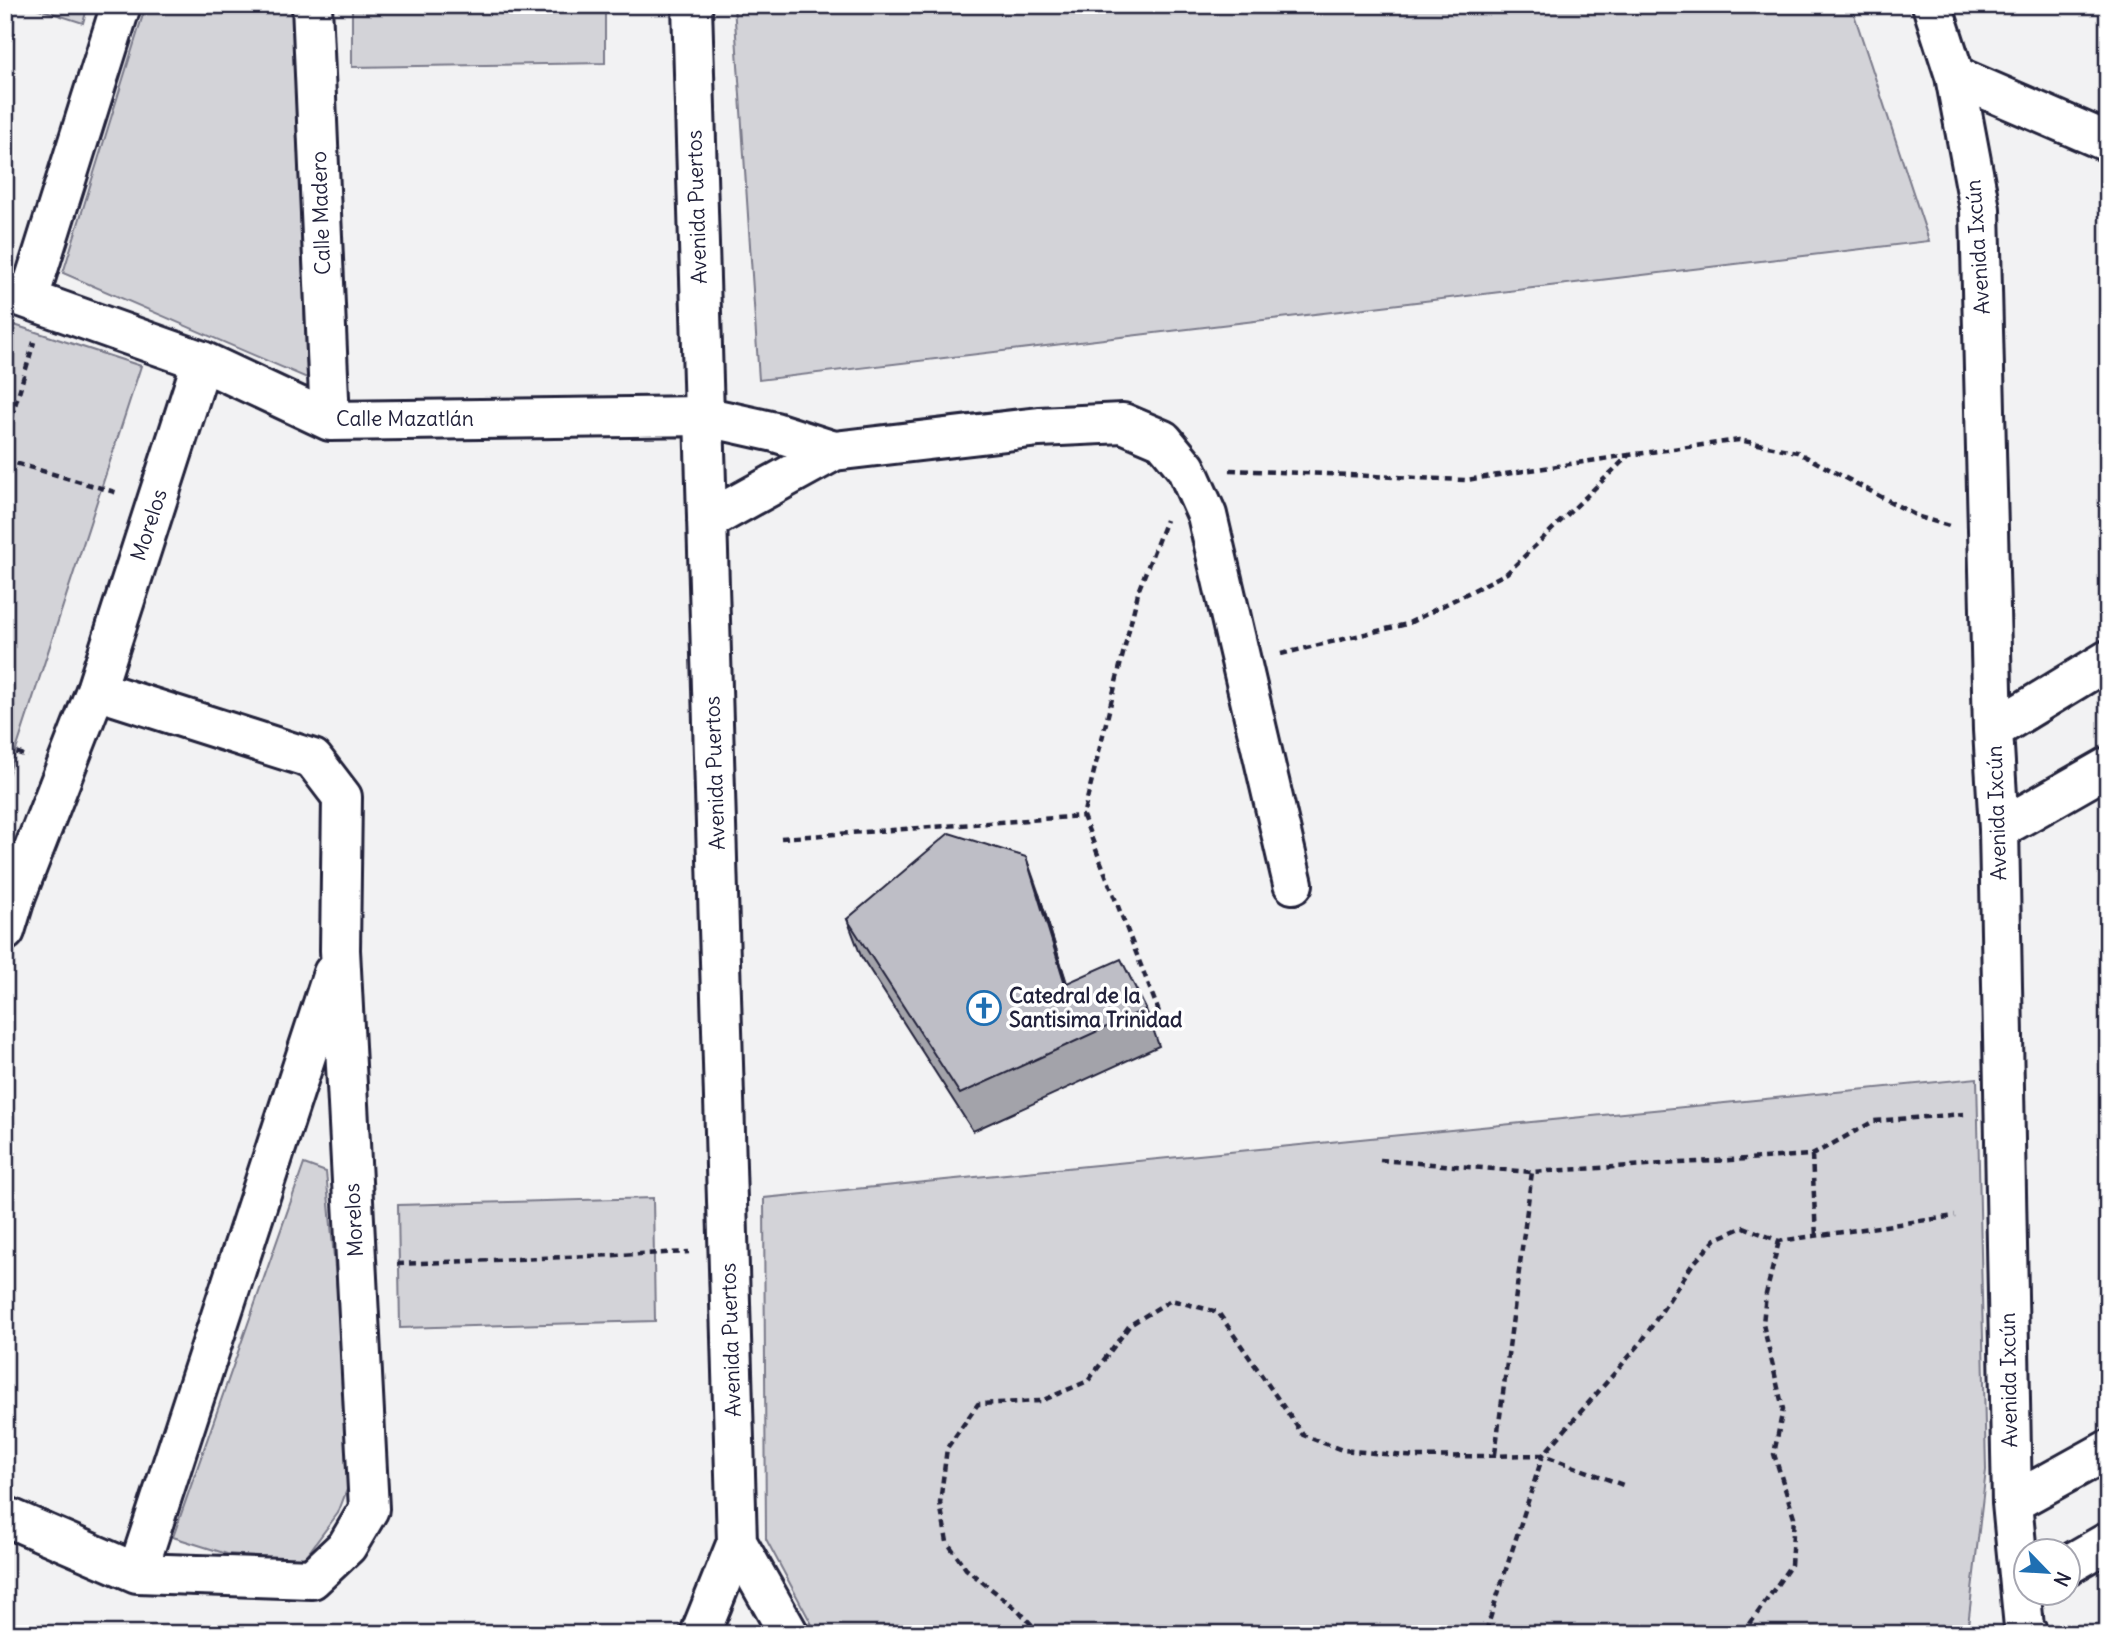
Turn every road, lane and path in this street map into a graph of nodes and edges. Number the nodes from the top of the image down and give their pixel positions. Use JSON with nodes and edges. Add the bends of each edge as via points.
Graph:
{"nodes":[{"id":1,"x":121,"y":5,"type":"edge"},
{"id":2,"x":312,"y":5,"type":"edge"},
{"id":3,"x":692,"y":5,"type":"edge"},
{"id":4,"x":1932,"y":5,"type":"edge"},
{"id":5,"x":1955,"y":76,"type":"junction"},
{"id":6,"x":2108,"y":142,"type":"edge"},
{"id":7,"x":27,"y":298,"type":"edge"},
{"id":8,"x":202,"y":361,"type":"junction"},
{"id":9,"x":703,"y":416,"type":"junction"},
{"id":10,"x":330,"y":421,"type":"junction"},
{"id":11,"x":5,"y":439,"type":"edge"},
{"id":12,"x":834,"y":452,"type":"junction"},
{"id":13,"x":1629,"y":455,"type":"junction"},
{"id":14,"x":5,"y":460,"type":"edge"},
{"id":15,"x":1186,"y":468,"type":"junction"},
{"id":16,"x":156,"y":504,"type":"junction"},
{"id":17,"x":707,"y":521,"type":"junction"},
{"id":18,"x":1989,"y":537,"type":"junction"},
{"id":19,"x":2108,"y":660,"type":"edge"},
{"id":20,"x":1239,"y":664,"type":"junction"},
{"id":21,"x":96,"y":690,"type":"junction"},
{"id":22,"x":1993,"y":730,"type":"junction"},
{"id":23,"x":2108,"y":766,"type":"edge"},
{"id":24,"x":1083,"y":817,"type":"junction"},
{"id":25,"x":1999,"y":829,"type":"junction"},
{"id":26,"x":781,"y":838,"type":"dead end"},
{"id":27,"x":1293,"y":884,"type":"dead end"},
{"id":28,"x":11,"y":894,"type":"edge"},
{"id":29,"x":5,"y":931,"type":"edge"},
{"id":30,"x":340,"y":950,"type":"junction"},
{"id":31,"x":1159,"y":1012,"type":"dead end"},
{"id":32,"x":2004,"y":1110,"type":"junction"},
{"id":33,"x":1812,"y":1155,"type":"junction"},
{"id":34,"x":1380,"y":1160,"type":"dead end"},
{"id":35,"x":1532,"y":1172,"type":"junction"},
{"id":36,"x":1955,"y":1216,"type":"dead end"},
{"id":37,"x":1816,"y":1237,"type":"junction"},
{"id":38,"x":1779,"y":1241,"type":"junction"},
{"id":39,"x":729,"y":1251,"type":"junction"},
{"id":40,"x":357,"y":1266,"type":"junction"},
{"id":41,"x":2108,"y":1451,"type":"edge"},
{"id":42,"x":1495,"y":1454,"type":"junction"},
{"id":43,"x":1543,"y":1455,"type":"junction"},
{"id":44,"x":1623,"y":1486,"type":"dead end"},
{"id":45,"x":2012,"y":1503,"type":"junction"},
{"id":46,"x":5,"y":1516,"type":"edge"},
{"id":47,"x":737,"y":1542,"type":"junction"},
{"id":48,"x":2108,"y":1542,"type":"edge"},
{"id":49,"x":2082,"y":1557,"type":"edge"},
{"id":50,"x":137,"y":1573,"type":"junction"},
{"id":51,"x":2024,"y":1615,"type":"edge"},
{"id":52,"x":1486,"y":1631,"type":"dead end"},
{"id":53,"x":700,"y":1634,"type":"edge"},
{"id":54,"x":789,"y":1634,"type":"edge"},
{"id":55,"x":1040,"y":1634,"type":"edge"},
{"id":56,"x":1743,"y":1634,"type":"edge"}],
"edges":[{"from":1,"to":7,"type":"street"},
{"from":2,"to":10,"type":"street","name":"Calle Madero"},
{"from":3,"to":9,"type":"street","name":"Avenida Puertos"},
{"from":4,"to":5,"type":"street","name":"Avenida Ixcún"},
{"from":5,"to":6,"type":"street"},
{"from":5,"to":18,"type":"street","name":"Avenida Ixcún","via":[[1980,209]]},
{"from":7,"to":8,"type":"street","name":"Calle Mazatlán"},
{"from":7,"to":11,"type":"path"},
{"from":8,"to":10,"type":"street","name":"Calle Mazatlán"},
{"from":8,"to":16,"type":"street","name":"Morelos"},
{"from":9,"to":10,"type":"street","name":"Calle Mazatlán"},
{"from":9,"to":12,"type":"street","name":"Calle Mazatlán","via":[[775,432]]},
{"from":9,"to":17,"type":"street","name":"Avenida Puertos"},
{"from":12,"to":15,"type":"street","via":[[1039,427],[1122,424],[1164,440]]},
{"from":12,"to":17,"type":"street"},
{"from":13,"to":15,"type":"path","via":[[1466,480]]},
{"from":13,"to":18,"type":"path","via":[[1739,440],[1797,452],[1919,517]]},
{"from":13,"to":20,"type":"path","via":[[1507,573],[1407,624]]},
{"from":14,"to":16,"type":"path"},
{"from":15,"to":20,"type":"street","via":[[1207,515]]},
{"from":15,"to":24,"type":"path","via":[[1139,589]]},
{"from":16,"to":21,"type":"street","name":"Morelos"},
{"from":17,"to":39,"type":"street","name":"Avenida Puertos"},
{"from":18,"to":22,"type":"street","name":"Avenida Ixcún"},
{"from":19,"to":22,"type":"street"},
{"from":20,"to":27,"type":"street"},
{"from":21,"to":28,"type":"street","name":"Morelos"},
{"from":21,"to":30,"type":"street","name":"Morelos","via":[[313,759],[342,797]]},
{"from":22,"to":25,"type":"street","name":"Avenida Ixcún"},
{"from":23,"to":25,"type":"street"},
{"from":24,"to":26,"type":"path"},
{"from":24,"to":31,"type":"path"},
{"from":25,"to":32,"type":"street","name":"Avenida Ixcún"},
{"from":28,"to":29,"type":"street","name":"Morelos"},
{"from":30,"to":40,"type":"street","name":"Morelos"},
{"from":30,"to":50,"type":"street"},
{"from":32,"to":33,"type":"path","via":[[1874,1121]]},
{"from":32,"to":45,"type":"street","name":"Avenida Ixcún"},
{"from":33,"to":35,"type":"path"},
{"from":33,"to":37,"type":"path"},
{"from":34,"to":35,"type":"path"},
{"from":35,"to":42,"type":"path"},
{"from":36,"to":37,"type":"path"},
{"from":37,"to":38,"type":"path"},
{"from":38,"to":43,"type":"path","via":[[1744,1227],[1716,1239],[1692,1265],[1640,1344]]},
{"from":38,"to":56,"type":"path","via":[[1763,1324],[1783,1409],[1774,1454],[1794,1517],[1791,1565]]},
{"from":39,"to":40,"type":"path"},
{"from":39,"to":47,"type":"street","name":"Avenida Puertos"},
{"from":40,"to":50,"type":"street","name":"Morelos","via":[[369,1509],[347,1546],[312,1579]]},
{"from":41,"to":45,"type":"street"},
{"from":42,"to":43,"type":"path"},
{"from":42,"to":55,"type":"path","via":[[1417,1457],[1354,1452],[1303,1435],[1218,1312],[1171,1300],[1130,1325],[1088,1381],[1041,1401],[978,1404],[947,1448],[940,1503],[947,1542],[966,1569]]},
{"from":43,"to":44,"type":"path"},
{"from":43,"to":52,"type":"path"},
{"from":45,"to":51,"type":"street","name":"Avenida Ixcún"},
{"from":46,"to":50,"type":"street","name":"Morelos"},
{"from":47,"to":53,"type":"street","name":"Avenida Puertos"},
{"from":47,"to":54,"type":"street","name":"Avenida Puertos"},
{"from":48,"to":49,"type":"street"}]}
